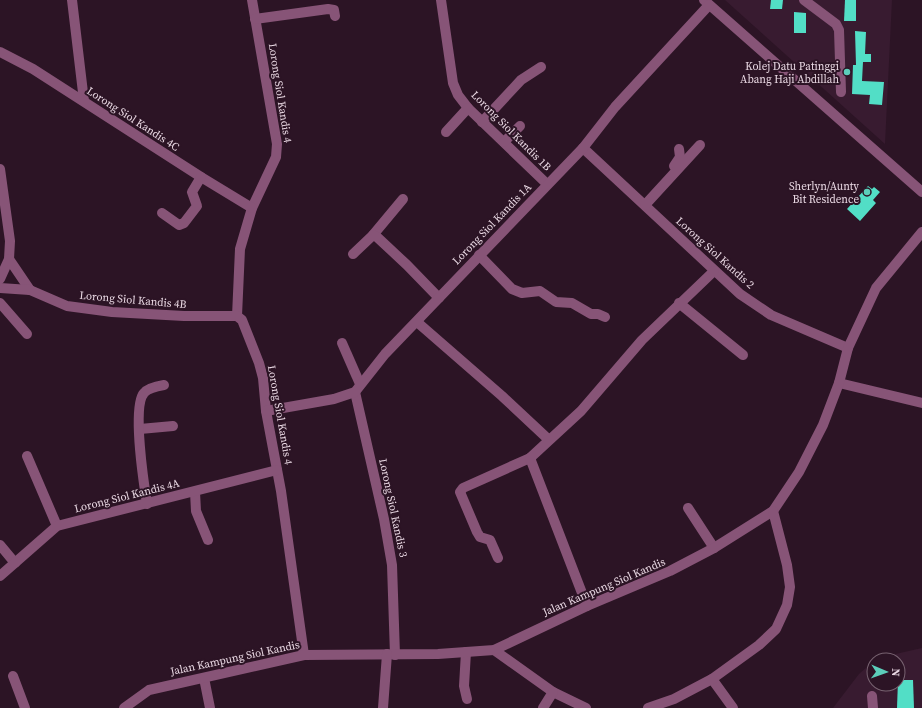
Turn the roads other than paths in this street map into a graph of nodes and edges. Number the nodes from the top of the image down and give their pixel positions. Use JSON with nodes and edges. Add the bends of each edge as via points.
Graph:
{"nodes":[{"id":1,"x":72,"y":0,"type":"edge"},
{"id":2,"x":252,"y":0,"type":"edge"},
{"id":3,"x":441,"y":0,"type":"edge"},
{"id":4,"x":804,"y":0,"type":"edge"},
{"id":5,"x":706,"y":2,"type":"edge"},
{"id":6,"x":335,"y":16,"type":"dead end"},
{"id":7,"x":256,"y":19,"type":"junction"},
{"id":8,"x":0,"y":52,"type":"edge"},
{"id":9,"x":541,"y":67,"type":"dead end"},
{"id":10,"x":841,"y":92,"type":"dead end"},
{"id":11,"x":84,"y":101,"type":"junction"},
{"id":12,"x":468,"y":108,"type":"junction"},
{"id":13,"x":482,"y":122,"type":"junction"},
{"id":14,"x":520,"y":126,"type":"dead end"},
{"id":15,"x":446,"y":132,"type":"dead end"},
{"id":16,"x":504,"y":142,"type":"junction"},
{"id":17,"x":700,"y":145,"type":"dead end"},
{"id":18,"x":583,"y":148,"type":"junction"},
{"id":19,"x":679,"y":149,"type":"dead end"},
{"id":20,"x":0,"y":169,"type":"edge"},
{"id":21,"x":201,"y":177,"type":"junction"},
{"id":22,"x":547,"y":184,"type":"junction"},
{"id":23,"x":922,"y":192,"type":"edge"},
{"id":24,"x":403,"y":199,"type":"dead end"},
{"id":25,"x":643,"y":203,"type":"junction"},
{"id":26,"x":252,"y":208,"type":"junction"},
{"id":27,"x":162,"y":213,"type":"dead end"},
{"id":28,"x":922,"y":232,"type":"edge"},
{"id":29,"x":372,"y":235,"type":"junction"},
{"id":30,"x":353,"y":254,"type":"dead end"},
{"id":31,"x":479,"y":255,"type":"junction"},
{"id":32,"x":9,"y":259,"type":"junction"},
{"id":33,"x":714,"y":270,"type":"junction"},
{"id":34,"x":0,"y":279,"type":"edge"},
{"id":35,"x":0,"y":288,"type":"edge"},
{"id":36,"x":30,"y":290,"type":"junction"},
{"id":37,"x":439,"y":298,"type":"junction"},
{"id":38,"x":0,"y":303,"type":"edge"},
{"id":39,"x":679,"y":303,"type":"junction"},
{"id":40,"x":237,"y":316,"type":"junction"},
{"id":41,"x":605,"y":318,"type":"dead end"},
{"id":42,"x":417,"y":322,"type":"junction"},
{"id":43,"x":27,"y":334,"type":"dead end"},
{"id":44,"x":342,"y":343,"type":"dead end"},
{"id":45,"x":848,"y":348,"type":"junction"},
{"id":46,"x":742,"y":354,"type":"dead end"},
{"id":47,"x":164,"y":384,"type":"dead end"},
{"id":48,"x":839,"y":384,"type":"junction"},
{"id":49,"x":357,"y":388,"type":"junction"},
{"id":50,"x":922,"y":403,"type":"edge"},
{"id":51,"x":266,"y":411,"type":"junction"},
{"id":52,"x":173,"y":426,"type":"dead end"},
{"id":53,"x":140,"y":428,"type":"junction"},
{"id":54,"x":548,"y":439,"type":"junction"},
{"id":55,"x":27,"y":456,"type":"dead end"},
{"id":56,"x":530,"y":458,"type":"junction"},
{"id":57,"x":277,"y":470,"type":"junction"},
{"id":58,"x":195,"y":492,"type":"junction"},
{"id":59,"x":147,"y":504,"type":"junction"},
{"id":60,"x":688,"y":508,"type":"dead end"},
{"id":61,"x":773,"y":511,"type":"junction"},
{"id":62,"x":57,"y":526,"type":"junction"},
{"id":63,"x":208,"y":540,"type":"dead end"},
{"id":64,"x":0,"y":545,"type":"edge"},
{"id":65,"x":714,"y":548,"type":"junction"},
{"id":66,"x":498,"y":558,"type":"dead end"},
{"id":67,"x":15,"y":563,"type":"junction"},
{"id":68,"x":0,"y":576,"type":"edge"},
{"id":69,"x":587,"y":606,"type":"junction"},
{"id":70,"x":494,"y":650,"type":"junction"},
{"id":71,"x":466,"y":652,"type":"junction"},
{"id":72,"x":391,"y":654,"type":"junction"},
{"id":73,"x":304,"y":655,"type":"junction"},
{"id":74,"x":13,"y":676,"type":"dead end"},
{"id":75,"x":204,"y":678,"type":"junction"},
{"id":76,"x":712,"y":679,"type":"junction"},
{"id":77,"x":552,"y":692,"type":"junction"},
{"id":78,"x":872,"y":696,"type":"dead end"},
{"id":79,"x":467,"y":699,"type":"dead end"},
{"id":80,"x":25,"y":708,"type":"edge"},
{"id":81,"x":124,"y":708,"type":"edge"},
{"id":82,"x":210,"y":708,"type":"edge"},
{"id":83,"x":383,"y":708,"type":"edge"},
{"id":84,"x":543,"y":708,"type":"edge"},
{"id":85,"x":586,"y":708,"type":"edge"},
{"id":86,"x":648,"y":708,"type":"edge"},
{"id":87,"x":733,"y":708,"type":"edge"},
{"id":88,"x":873,"y":708,"type":"edge"}],
"edges":[{"from":1,"to":11,"type":"street"},
{"from":2,"to":7,"type":"street","name":"Lorong Siol Kandis 4"},
{"from":3,"to":12,"type":"street","name":"Lorong Siol Kandis 1B","via":[[453,83]]},
{"from":4,"to":10,"type":"street","via":[[836,24],[840,30]]},
{"from":5,"to":18,"type":"street","name":"Lorong Siol Kandis 1A"},
{"from":5,"to":23,"type":"street"},
{"from":6,"to":7,"type":"street","via":[[334,10],[328,9]]},
{"from":7,"to":26,"type":"street","name":"Lorong Siol Kandis 4","via":[[277,144],[276,158]]},
{"from":8,"to":11,"type":"street","name":"Lorong Siol Kandis 4C"},
{"from":9,"to":13,"type":"street","via":[[521,80]]},
{"from":11,"to":21,"type":"street","name":"Lorong Siol Kandis 4C"},
{"from":12,"to":13,"type":"street","name":"Lorong Siol Kandis 1B"},
{"from":12,"to":15,"type":"street"},
{"from":13,"to":16,"type":"street","name":"Lorong Siol Kandis 1B"},
{"from":14,"to":16,"type":"street"},
{"from":16,"to":22,"type":"street","name":"Lorong Siol Kandis 1B"},
{"from":17,"to":25,"type":"street"},
{"from":18,"to":22,"type":"street","name":"Lorong Siol Kandis 1A"},
{"from":18,"to":25,"type":"street","name":"Lorong Siol Kandis 2"},
{"from":19,"to":25,"type":"street","via":[[681,154],[678,161]]},
{"from":20,"to":32,"type":"street","via":[[10,241]]},
{"from":21,"to":26,"type":"street","name":"Lorong Siol Kandis 4C"},
{"from":21,"to":27,"type":"street","via":[[192,192],[197,206],[184,223],[180,225]]},
{"from":22,"to":31,"type":"street","name":"Lorong Siol Kandis 1A"},
{"from":24,"to":29,"type":"street"},
{"from":25,"to":33,"type":"street","name":"Lorong Siol Kandis 2"},
{"from":26,"to":40,"type":"street","name":"Lorong Siol Kandis 4","via":[[240,249]]},
{"from":28,"to":45,"type":"street","name":"Jalan Kampung Siol Kandis","via":[[876,288]]},
{"from":29,"to":30,"type":"street"},
{"from":29,"to":37,"type":"street","via":[[407,265]]},
{"from":31,"to":37,"type":"street","name":"Lorong Siol Kandis 1A"},
{"from":31,"to":41,"type":"street","via":[[512,289],[522,293],[540,291],[556,302],[572,303]]},
{"from":32,"to":34,"type":"street"},
{"from":32,"to":36,"type":"street"},
{"from":33,"to":39,"type":"street"},
{"from":33,"to":45,"type":"street","name":"Lorong Siol Kandis 2","via":[[740,294],[771,315]]},
{"from":35,"to":36,"type":"street"},
{"from":36,"to":40,"type":"street","name":"Lorong Siol Kandis 4B","via":[[67,306],[112,312]]},
{"from":37,"to":42,"type":"street","name":"Lorong Siol Kandis 1A"},
{"from":38,"to":43,"type":"street"},
{"from":39,"to":46,"type":"street"},
{"from":39,"to":54,"type":"street","via":[[642,340],[581,411]]},
{"from":40,"to":51,"type":"street","name":"Lorong Siol Kandis 4","via":[[242,320],[261,369]]},
{"from":42,"to":49,"type":"street","name":"Lorong Siol Kandis 1A","via":[[385,354]]},
{"from":42,"to":54,"type":"street"},
{"from":44,"to":49,"type":"street","name":"Lorong Siol Kandis 3"},
{"from":45,"to":48,"type":"street","name":"Jalan Kampung Siol Kandis"},
{"from":47,"to":53,"type":"street","via":[[148,390],[142,396]]},
{"from":48,"to":50,"type":"street"},
{"from":48,"to":61,"type":"street","name":"Jalan Kampung Siol Kandis","via":[[823,425],[799,472]]},
{"from":49,"to":51,"type":"street","via":[[334,399]]},
{"from":49,"to":72,"type":"street","name":"Lorong Siol Kandis 3","via":[[392,565]]},
{"from":51,"to":57,"type":"street","name":"Lorong Siol Kandis 4"},
{"from":52,"to":53,"type":"street"},
{"from":53,"to":59,"type":"street","via":[[139,446]]},
{"from":54,"to":56,"type":"street"},
{"from":55,"to":62,"type":"street"},
{"from":56,"to":66,"type":"street","via":[[463,488],[460,492],[477,532],[480,537],[490,540]]},
{"from":56,"to":69,"type":"street"},
{"from":57,"to":58,"type":"street","name":"Lorong Siol Kandis 4A"},
{"from":57,"to":73,"type":"street","name":"Lorong Siol Kandis 4"},
{"from":58,"to":59,"type":"street","name":"Lorong Siol Kandis 4A"},
{"from":58,"to":63,"type":"street","via":[[196,511]]},
{"from":59,"to":62,"type":"street","name":"Lorong Siol Kandis 4A"},
{"from":60,"to":65,"type":"street"},
{"from":61,"to":65,"type":"street","name":"Jalan Kampung Siol Kandis"},
{"from":61,"to":76,"type":"street","via":[[787,565],[790,587],[787,605],[776,629],[759,645]]},
{"from":62,"to":67,"type":"street","name":"Lorong Siol Kandis 4A"},
{"from":64,"to":67,"type":"street"},
{"from":65,"to":69,"type":"street","name":"Jalan Kampung Siol Kandis","via":[[670,572]]},
{"from":67,"to":68,"type":"street","name":"Lorong Siol Kandis 4A"},
{"from":69,"to":70,"type":"street","name":"Jalan Kampung Siol Kandis"},
{"from":70,"to":71,"type":"street","name":"Jalan Kampung Siol Kandis"},
{"from":70,"to":77,"type":"street"},
{"from":71,"to":72,"type":"street","name":"Jalan Kampung Siol Kandis"},
{"from":71,"to":79,"type":"street","via":[[464,686]]},
{"from":72,"to":73,"type":"street","name":"Jalan Kampung Siol Kandis"},
{"from":72,"to":83,"type":"street","name":"Lorong Siol Kandis 3"},
{"from":73,"to":75,"type":"street","name":"Jalan Kampung Siol Kandis"},
{"from":74,"to":80,"type":"street"},
{"from":75,"to":81,"type":"street","name":"Jalan Kampung Siol Kandis","via":[[149,690]]},
{"from":75,"to":82,"type":"street"},
{"from":76,"to":86,"type":"street","via":[[674,699]]},
{"from":76,"to":87,"type":"street"},
{"from":77,"to":84,"type":"street"},
{"from":77,"to":85,"type":"street"},
{"from":78,"to":88,"type":"street"}]}
